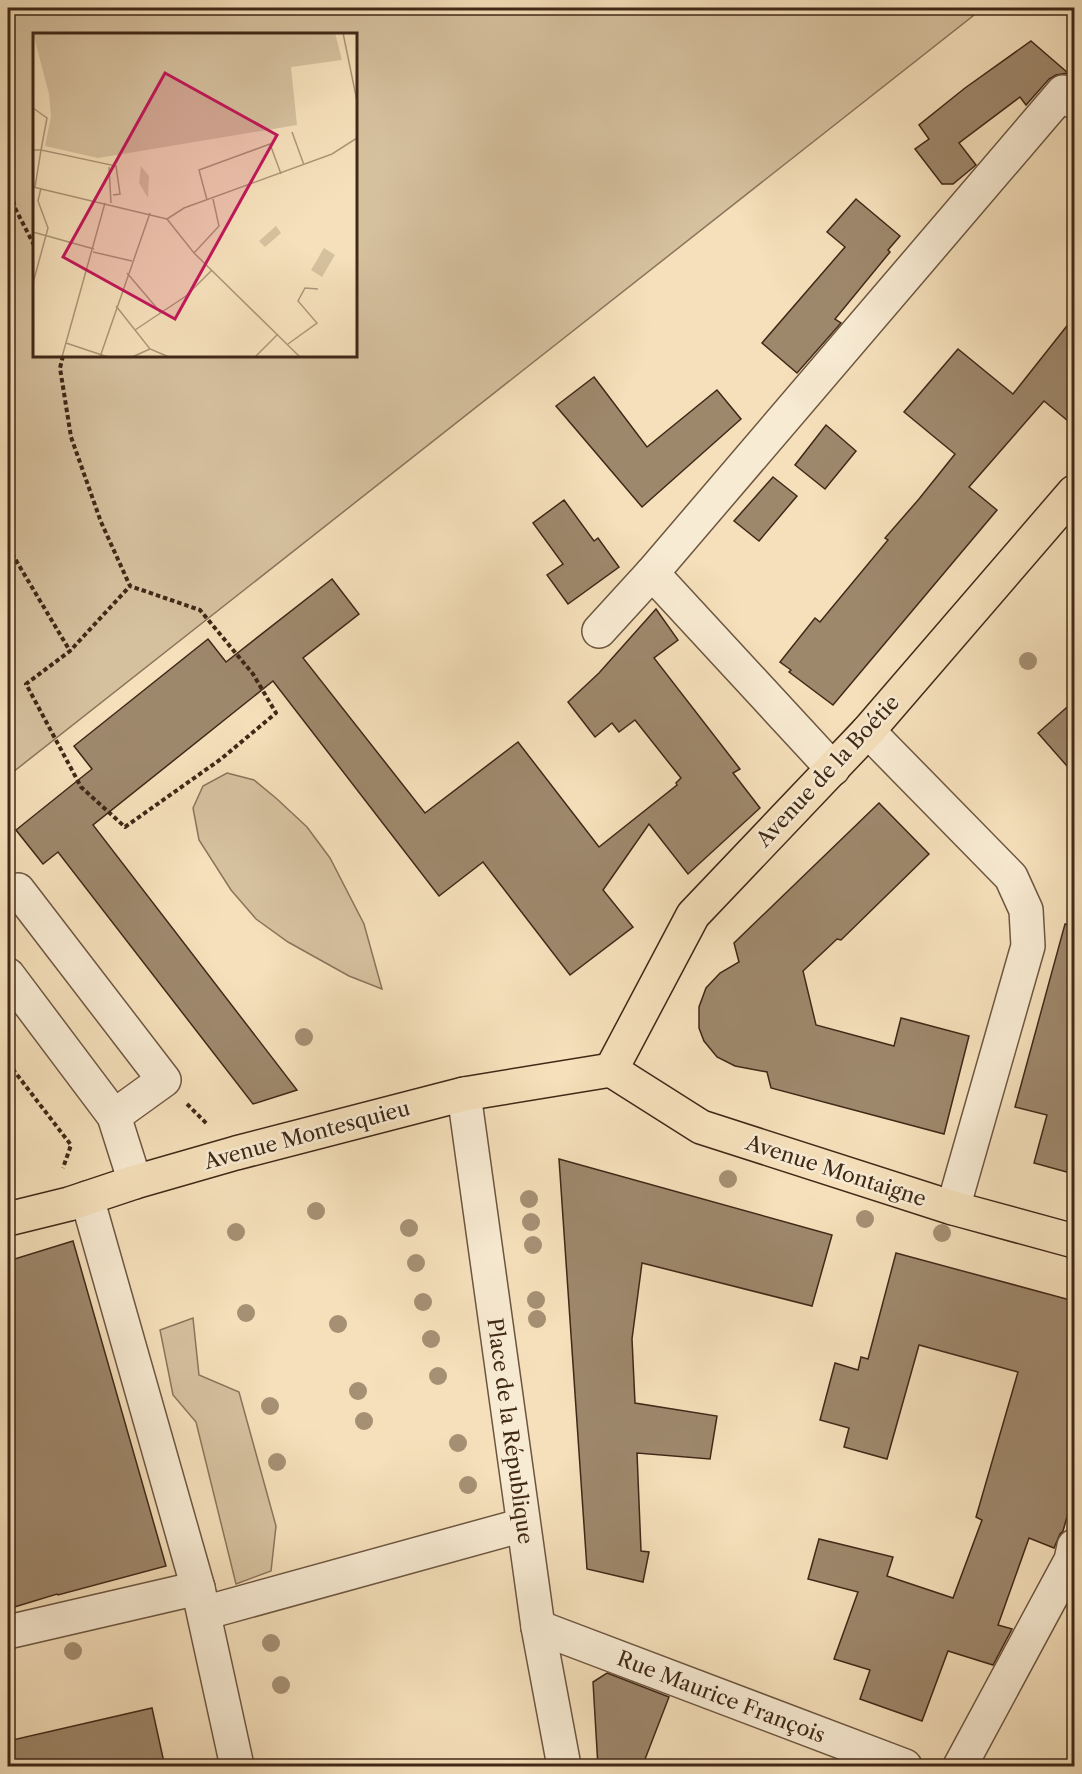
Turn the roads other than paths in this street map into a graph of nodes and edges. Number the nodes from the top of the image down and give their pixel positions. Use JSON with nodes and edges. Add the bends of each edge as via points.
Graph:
{"nodes":[{"id":1,"x":1074,"y":102,"type":"edge"},
{"id":2,"x":1074,"y":492,"type":"edge"},
{"id":3,"x":651,"y":573,"type":"junction"},
{"id":4,"x":599,"y":631,"type":"dead end"},
{"id":5,"x":868,"y":731,"type":"junction"},
{"id":6,"x":833,"y":769,"type":"junction"},
{"id":7,"x":8,"y":896,"type":"edge"},
{"id":8,"x":8,"y":975,"type":"edge"},
{"id":9,"x":611,"y":1070,"type":"junction"},
{"id":10,"x":464,"y":1094,"type":"junction"},
{"id":11,"x":114,"y":1116,"type":"junction"},
{"id":12,"x":135,"y":1182,"type":"junction"},
{"id":13,"x":78,"y":1201,"type":"junction"},
{"id":14,"x":953,"y":1208,"type":"junction"},
{"id":15,"x":8,"y":1220,"type":"edge"},
{"id":16,"x":1074,"y":1241,"type":"edge"},
{"id":17,"x":523,"y":1525,"type":"junction"},
{"id":18,"x":1074,"y":1546,"type":"edge"},
{"id":19,"x":201,"y":1600,"type":"junction"},
{"id":20,"x":538,"y":1627,"type":"junction"},
{"id":21,"x":8,"y":1632,"type":"edge"},
{"id":22,"x":237,"y":1767,"type":"edge"},
{"id":23,"x":564,"y":1767,"type":"edge"},
{"id":24,"x":905,"y":1767,"type":"edge"},
{"id":25,"x":960,"y":1767,"type":"edge"}],
"edges":[{"from":1,"to":3,"type":"street","via":[[1063,92]]},
{"from":2,"to":5,"type":"main road","name":"Avenue de la Boétie"},
{"from":3,"to":4,"type":"street"},
{"from":3,"to":6,"type":"street"},
{"from":5,"to":6,"type":"main road","name":"Avenue de la Boétie"},
{"from":5,"to":14,"type":"street","via":[[1011,877],[1026,910],[1028,946]]},
{"from":6,"to":9,"type":"main road","name":"Avenue de la Boétie","via":[[693,915]]},
{"from":7,"to":11,"type":"street","via":[[18,890],[164,1080]]},
{"from":8,"to":11,"type":"street"},
{"from":9,"to":10,"type":"main road","name":"Avenue Montesquieu"},
{"from":9,"to":14,"type":"main road","name":"Avenue Montaigne","via":[[701,1127]]},
{"from":10,"to":12,"type":"main road","name":"Avenue Montesquieu"},
{"from":10,"to":17,"type":"street","name":"Place de la République"},
{"from":11,"to":12,"type":"street"},
{"from":12,"to":13,"type":"main road","name":"Avenue Montesquieu"},
{"from":13,"to":15,"type":"main road","name":"Avenue Montesquieu"},
{"from":13,"to":19,"type":"street"},
{"from":14,"to":16,"type":"main road","name":"Avenue Montaigne"},
{"from":17,"to":19,"type":"street"},
{"from":17,"to":20,"type":"street","name":"Place de la République"},
{"from":18,"to":25,"type":"street","via":[[1071,1560]]},
{"from":19,"to":21,"type":"street"},
{"from":19,"to":22,"type":"street"},
{"from":20,"to":23,"type":"street","name":"Place de la République"},
{"from":20,"to":24,"type":"street","name":"Rue Maurice François"}]}
